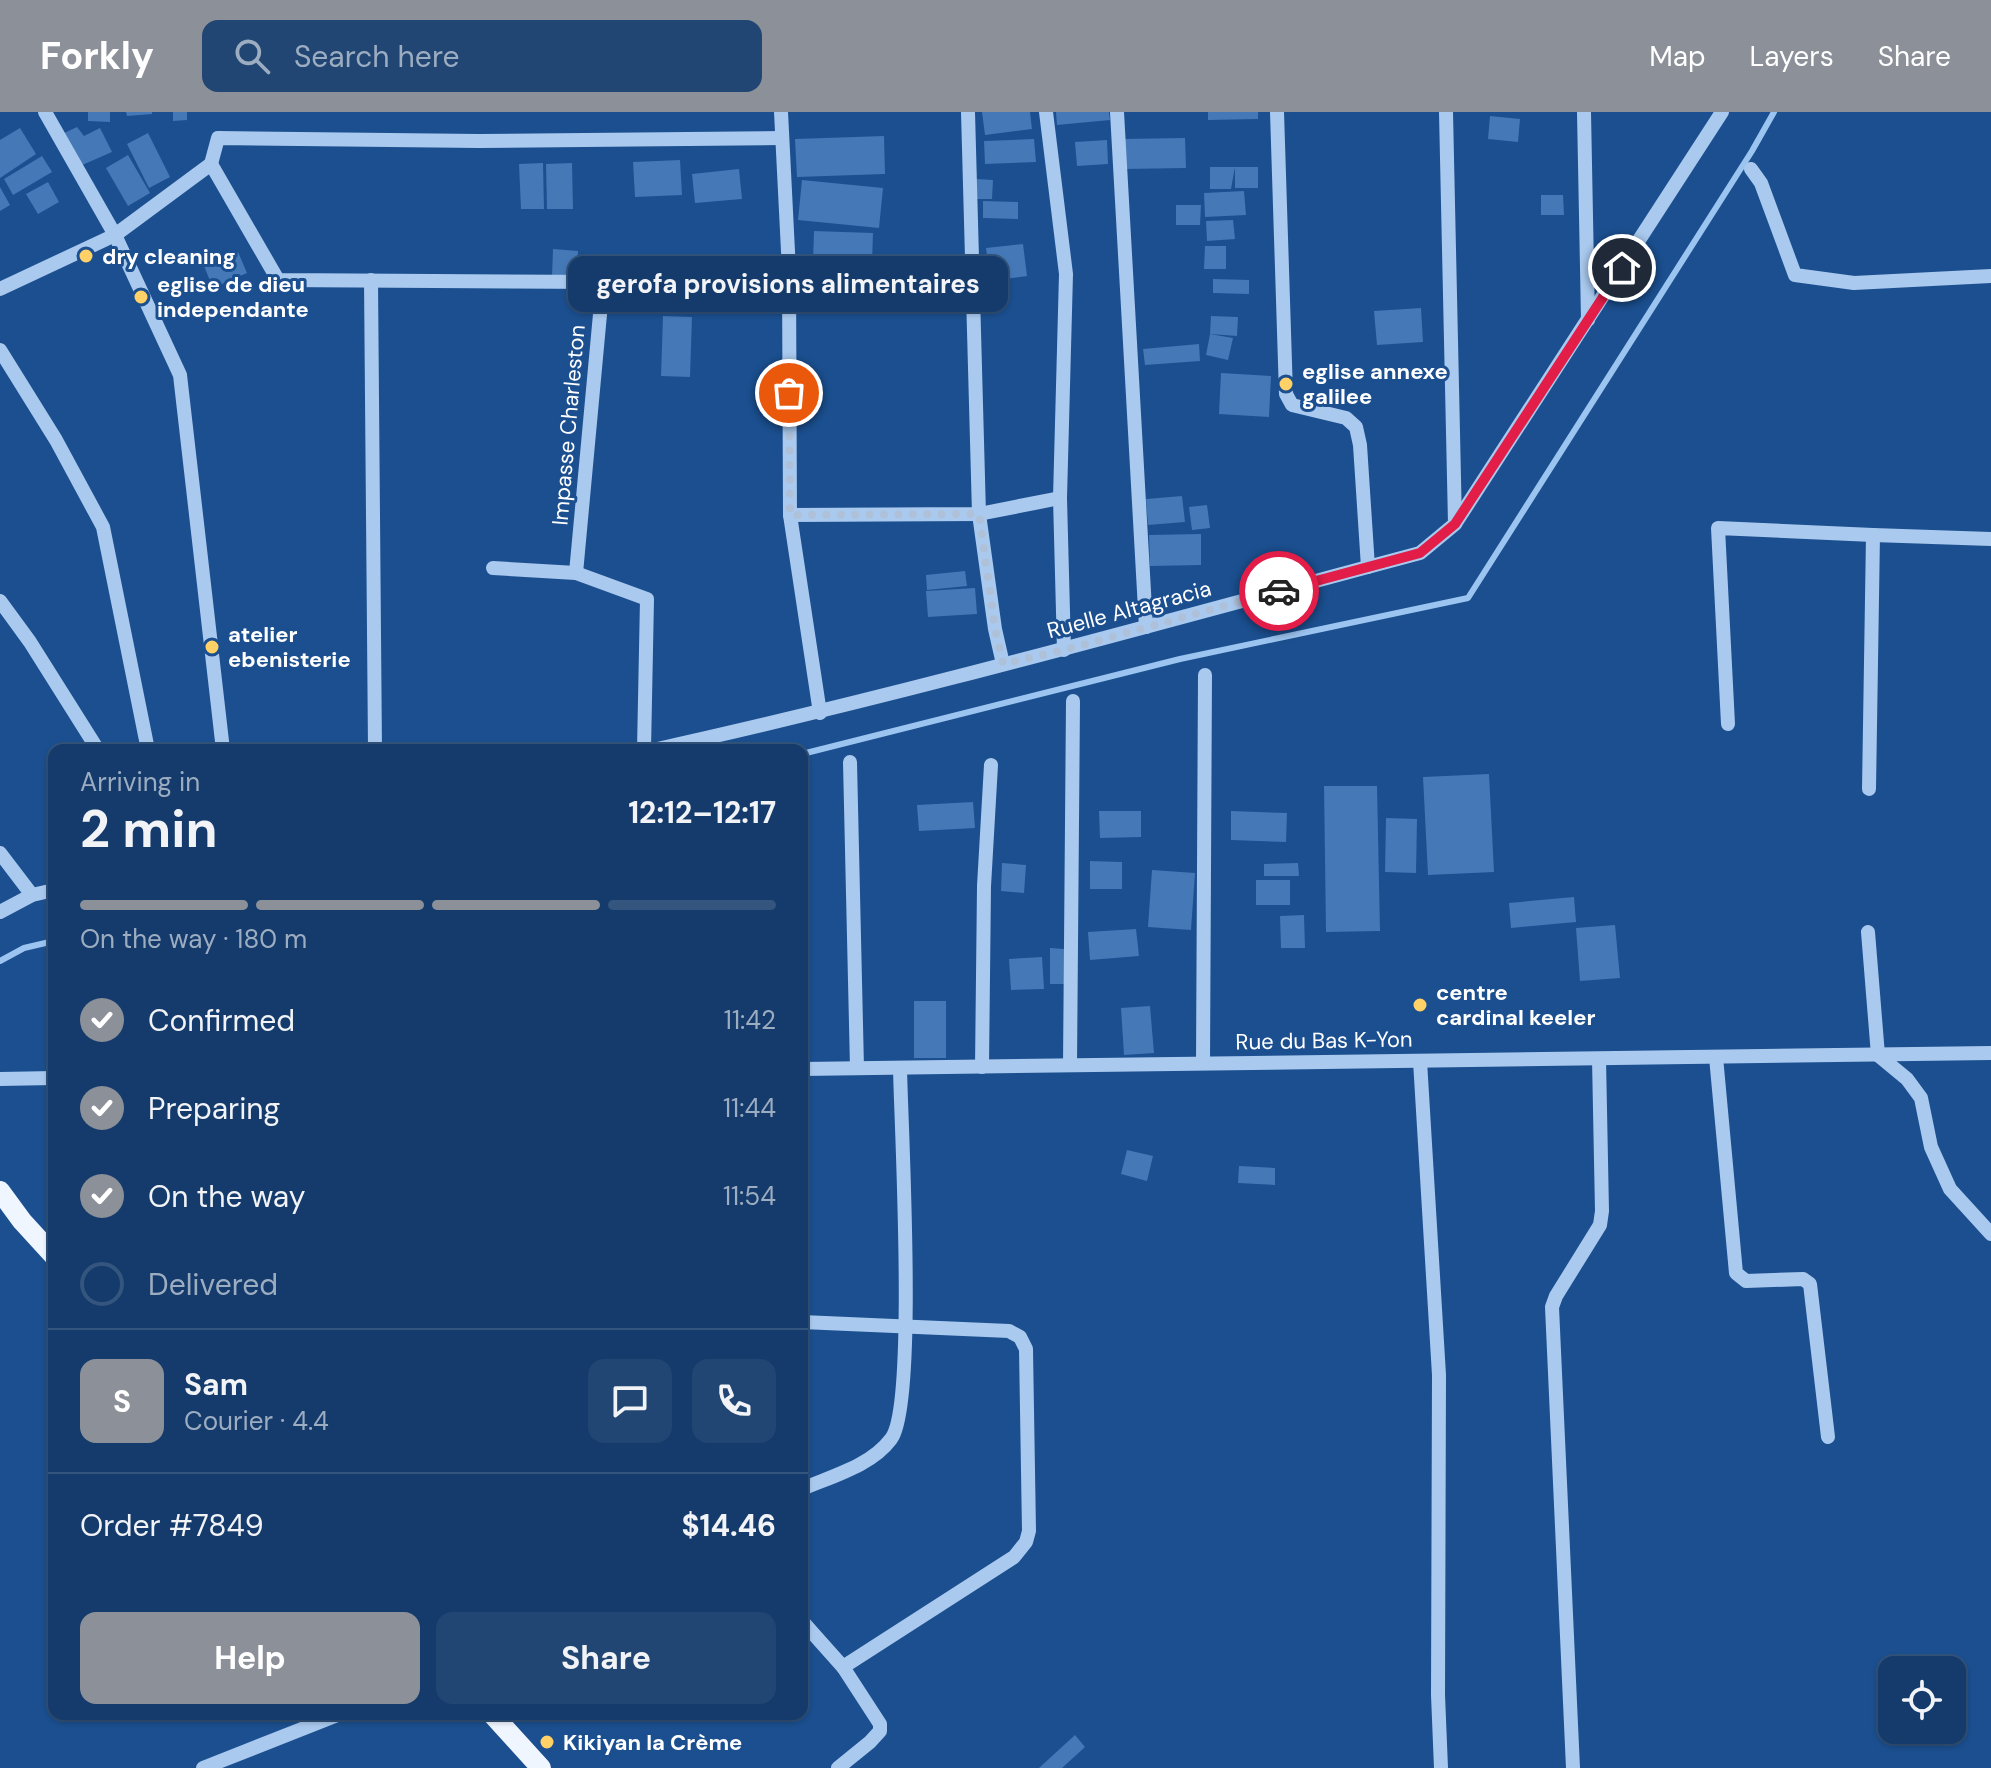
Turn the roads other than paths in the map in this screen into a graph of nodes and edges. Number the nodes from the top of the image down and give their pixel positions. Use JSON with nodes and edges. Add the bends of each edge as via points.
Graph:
{"nodes":[{"id":1,"x":45,"y":112,"type":"edge"},
{"id":2,"x":781,"y":112,"type":"edge"},
{"id":3,"x":968,"y":112,"type":"edge"},
{"id":4,"x":1046,"y":112,"type":"edge"},
{"id":5,"x":1117,"y":112,"type":"edge"},
{"id":6,"x":1277,"y":112,"type":"edge"},
{"id":7,"x":1446,"y":112,"type":"edge"},
{"id":8,"x":1584,"y":112,"type":"edge"},
{"id":9,"x":1722,"y":112,"type":"edge"},
{"id":10,"x":782,"y":138,"type":"junction"},
{"id":11,"x":211,"y":164,"type":"junction"},
{"id":12,"x":1751,"y":169,"type":"dead end"},
{"id":13,"x":115,"y":235,"type":"junction"},
{"id":14,"x":789,"y":271,"type":"junction"},
{"id":15,"x":1991,"y":276,"type":"edge"},
{"id":16,"x":371,"y":280,"type":"junction"},
{"id":17,"x":603,"y":282,"type":"junction"},
{"id":18,"x":0,"y":289,"type":"edge"},
{"id":19,"x":1588,"y":320,"type":"junction"},
{"id":20,"x":0,"y":350,"type":"edge"},
{"id":21,"x":1060,"y":498,"type":"junction"},
{"id":22,"x":979,"y":514,"type":"junction"},
{"id":23,"x":790,"y":515,"type":"junction"},
{"id":24,"x":1455,"y":524,"type":"junction"},
{"id":25,"x":1873,"y":535,"type":"junction"},
{"id":26,"x":1991,"y":539,"type":"edge"},
{"id":27,"x":1368,"y":567,"type":"junction"},
{"id":28,"x":493,"y":568,"type":"dead end"},
{"id":29,"x":576,"y":573,"type":"junction"},
{"id":30,"x":0,"y":601,"type":"edge"},
{"id":31,"x":1146,"y":627,"type":"junction"},
{"id":32,"x":1064,"y":650,"type":"junction"},
{"id":33,"x":1003,"y":664,"type":"junction"},
{"id":34,"x":1205,"y":675,"type":"dead end"},
{"id":35,"x":1073,"y":701,"type":"dead end"},
{"id":36,"x":820,"y":713,"type":"junction"},
{"id":37,"x":1728,"y":724,"type":"dead end"},
{"id":38,"x":94,"y":744,"type":"edge"},
{"id":39,"x":147,"y":744,"type":"edge"},
{"id":40,"x":222,"y":744,"type":"edge"},
{"id":41,"x":375,"y":744,"type":"edge"},
{"id":42,"x":644,"y":744,"type":"edge"},
{"id":43,"x":680,"y":744,"type":"edge"},
{"id":44,"x":850,"y":762,"type":"dead end"},
{"id":45,"x":991,"y":765,"type":"dead end"},
{"id":46,"x":1869,"y":789,"type":"dead end"},
{"id":47,"x":0,"y":853,"type":"edge"},
{"id":48,"x":48,"y":891,"type":"edge"},
{"id":49,"x":32,"y":895,"type":"junction"},
{"id":50,"x":0,"y":912,"type":"edge"},
{"id":51,"x":1868,"y":932,"type":"dead end"},
{"id":52,"x":1991,"y":1053,"type":"edge"},
{"id":53,"x":1878,"y":1055,"type":"junction"},
{"id":54,"x":1716,"y":1057,"type":"junction"},
{"id":55,"x":1599,"y":1059,"type":"junction"},
{"id":56,"x":1420,"y":1061,"type":"junction"},
{"id":57,"x":1203,"y":1063,"type":"junction"},
{"id":58,"x":1070,"y":1065,"type":"junction"},
{"id":59,"x":982,"y":1067,"type":"junction"},
{"id":60,"x":857,"y":1068,"type":"junction"},
{"id":61,"x":900,"y":1068,"type":"junction"},
{"id":62,"x":808,"y":1069,"type":"edge"},
{"id":63,"x":48,"y":1078,"type":"edge"},
{"id":64,"x":0,"y":1079,"type":"edge"},
{"id":65,"x":0,"y":1191,"type":"edge"},
{"id":66,"x":1991,"y":1234,"type":"edge"},
{"id":67,"x":48,"y":1249,"type":"edge"},
{"id":68,"x":808,"y":1322,"type":"edge"},
{"id":69,"x":905,"y":1328,"type":"junction"},
{"id":70,"x":1828,"y":1437,"type":"dead end"},
{"id":71,"x":808,"y":1486,"type":"edge"},
{"id":72,"x":808,"y":1628,"type":"edge"},
{"id":73,"x":843,"y":1667,"type":"junction"},
{"id":74,"x":325,"y":1720,"type":"edge"},
{"id":75,"x":497,"y":1720,"type":"edge"},
{"id":76,"x":203,"y":1768,"type":"edge"},
{"id":77,"x":541,"y":1768,"type":"edge"},
{"id":78,"x":838,"y":1768,"type":"edge"},
{"id":79,"x":1441,"y":1768,"type":"edge"},
{"id":80,"x":1573,"y":1768,"type":"edge"}],
"edges":[{"from":1,"to":13,"type":"street"},
{"from":2,"to":10,"type":"street"},
{"from":3,"to":22,"type":"street"},
{"from":4,"to":21,"type":"street","via":[[1066,274]]},
{"from":5,"to":31,"type":"street"},
{"from":6,"to":27,"type":"street","via":[[1286,394],[1292,405],[1346,418],[1356,427]]},
{"from":7,"to":24,"type":"street"},
{"from":8,"to":19,"type":"street"},
{"from":9,"to":19,"type":"street","name":"Ruelle Altagracia"},
{"from":10,"to":11,"type":"street","via":[[218,138]]},
{"from":10,"to":14,"type":"street"},
{"from":11,"to":13,"type":"street"},
{"from":11,"to":16,"type":"street","via":[[278,280]]},
{"from":12,"to":15,"type":"street","via":[[1795,275],[1854,283]]},
{"from":13,"to":18,"type":"street"},
{"from":13,"to":40,"type":"street","via":[[180,375]]},
{"from":14,"to":17,"type":"street"},
{"from":14,"to":23,"type":"street"},
{"from":16,"to":17,"type":"street"},
{"from":16,"to":41,"type":"street"},
{"from":17,"to":29,"type":"street","name":"Impasse Charleston"},
{"from":19,"to":24,"type":"street","name":"Ruelle Altagracia"},
{"from":20,"to":39,"type":"street","via":[[103,527]]},
{"from":21,"to":22,"type":"street"},
{"from":21,"to":32,"type":"street"},
{"from":22,"to":23,"type":"street"},
{"from":22,"to":33,"type":"street"},
{"from":23,"to":36,"type":"street"},
{"from":24,"to":27,"type":"street","name":"Ruelle Altagracia","via":[[1420,553]]},
{"from":25,"to":26,"type":"street"},
{"from":25,"to":37,"type":"street","via":[[1718,528]]},
{"from":25,"to":46,"type":"street"},
{"from":27,"to":31,"type":"street","name":"Ruelle Altagracia"},
{"from":28,"to":29,"type":"street"},
{"from":29,"to":42,"type":"street","via":[[647,599]]},
{"from":30,"to":38,"type":"street"},
{"from":31,"to":32,"type":"street","name":"Ruelle Altagracia"},
{"from":32,"to":33,"type":"street","name":"Ruelle Altagracia"},
{"from":33,"to":36,"type":"street","name":"Ruelle Altagracia"},
{"from":34,"to":57,"type":"street"},
{"from":35,"to":58,"type":"street"},
{"from":36,"to":43,"type":"street","name":"Ruelle Altagracia"},
{"from":44,"to":60,"type":"street"},
{"from":45,"to":59,"type":"street"},
{"from":47,"to":49,"type":"street"},
{"from":48,"to":49,"type":"street"},
{"from":49,"to":50,"type":"street"},
{"from":51,"to":53,"type":"street"},
{"from":52,"to":53,"type":"street","name":"Rue du Bas K-Yon"},
{"from":53,"to":54,"type":"street","name":"Rue du Bas K-Yon"},
{"from":53,"to":66,"type":"street","via":[[1921,1098],[1931,1147],[1950,1189]]},
{"from":54,"to":55,"type":"street","name":"Rue du Bas K-Yon"},
{"from":54,"to":70,"type":"street","via":[[1736,1273],[1746,1281],[1803,1279],[1810,1284]]},
{"from":55,"to":56,"type":"street","name":"Rue du Bas K-Yon"},
{"from":55,"to":80,"type":"street","via":[[1600,1225],[1552,1307]]},
{"from":56,"to":57,"type":"street","name":"Rue du Bas K-Yon"},
{"from":56,"to":79,"type":"street","via":[[1439,1375]]},
{"from":57,"to":58,"type":"street","name":"Rue du Bas K-Yon"},
{"from":58,"to":59,"type":"street","name":"Rue du Bas K-Yon"},
{"from":59,"to":61,"type":"street","name":"Rue du Bas K-Yon"},
{"from":60,"to":61,"type":"street","name":"Rue du Bas K-Yon"},
{"from":60,"to":62,"type":"street","name":"Rue du Bas K-Yon"},
{"from":61,"to":69,"type":"street"},
{"from":63,"to":64,"type":"street"},
{"from":65,"to":67,"type":"main road"},
{"from":68,"to":69,"type":"street"},
{"from":69,"to":71,"type":"street","via":[[903,1396],[894,1436],[876,1456]]},
{"from":69,"to":73,"type":"street","via":[[1009,1331],[1020,1337],[1026,1349],[1029,1531],[1014,1557]]},
{"from":72,"to":73,"type":"street"},
{"from":73,"to":78,"type":"street","via":[[880,1731]]},
{"from":74,"to":76,"type":"street"},
{"from":75,"to":77,"type":"main road"}]}
